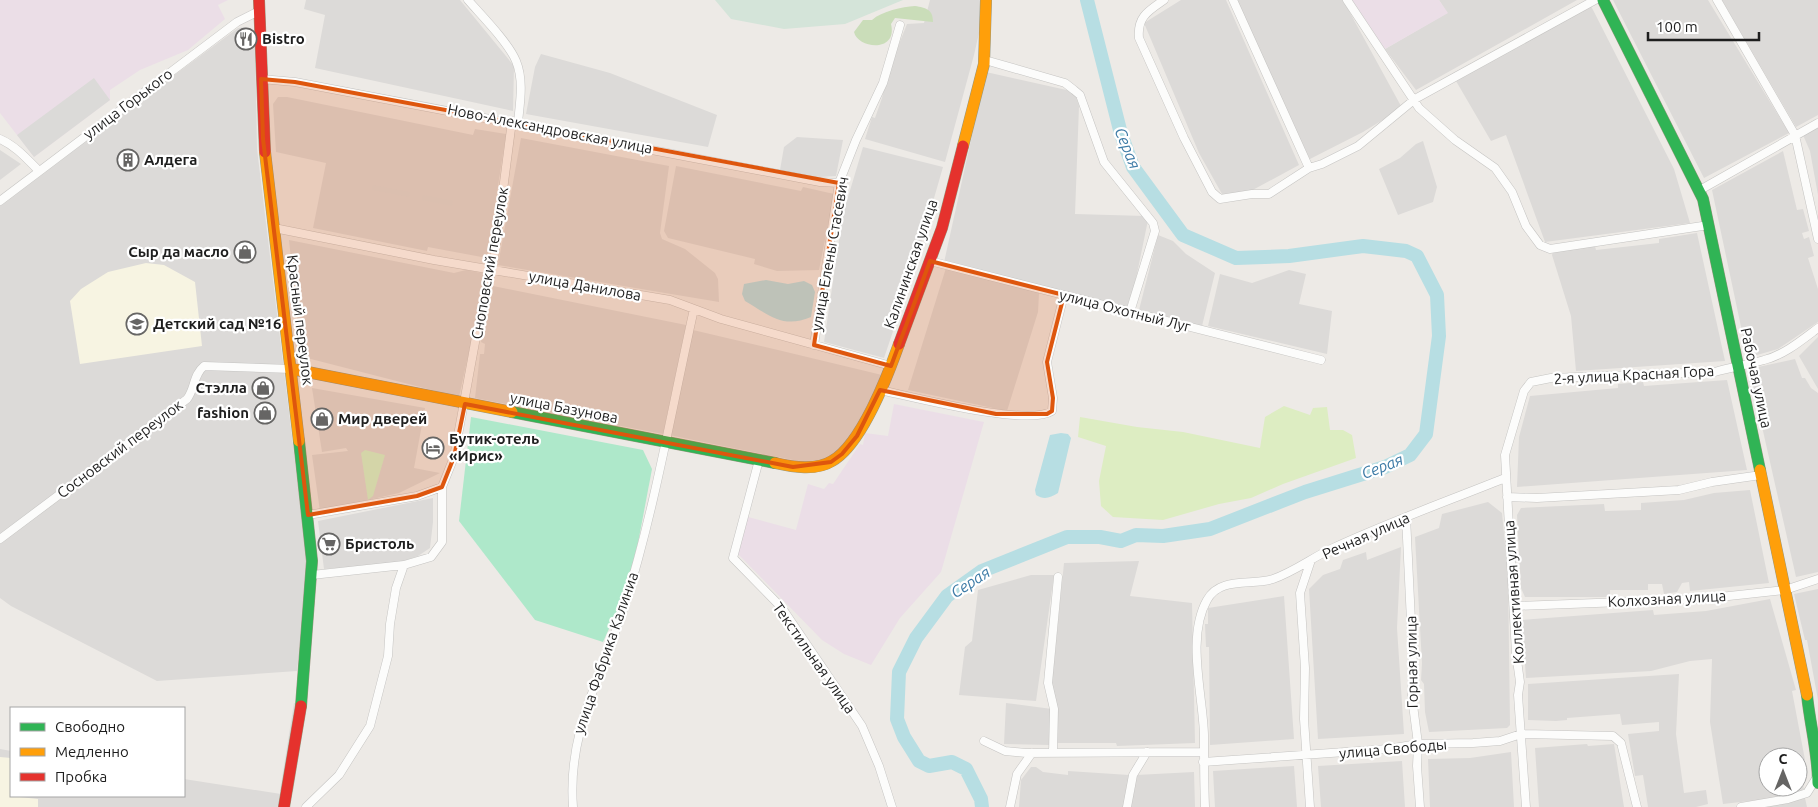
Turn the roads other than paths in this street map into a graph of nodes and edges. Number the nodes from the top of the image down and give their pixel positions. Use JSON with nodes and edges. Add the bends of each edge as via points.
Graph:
{"nodes":[{"id":1,"x":468,"y":0,"type":"edge"},
{"id":2,"x":986,"y":0,"type":"edge"},
{"id":3,"x":1164,"y":0,"type":"edge"},
{"id":4,"x":1233,"y":0,"type":"edge"},
{"id":5,"x":1347,"y":0,"type":"edge"},
{"id":6,"x":1594,"y":0,"type":"edge"},
{"id":7,"x":1603,"y":0,"type":"edge"},
{"id":8,"x":1717,"y":0,"type":"edge"},
{"id":9,"x":259,"y":5,"type":"edge"},
{"id":10,"x":900,"y":25,"type":"dead end"},
{"id":11,"x":985,"y":60,"type":"junction"},
{"id":12,"x":260,"y":79,"type":"junction"},
{"id":13,"x":1414,"y":99,"type":"junction"},
{"id":14,"x":515,"y":122,"type":"junction"},
{"id":15,"x":1818,"y":123,"type":"edge"},
{"id":16,"x":1795,"y":135,"type":"junction"},
{"id":17,"x":0,"y":139,"type":"edge"},
{"id":18,"x":1309,"y":168,"type":"junction"},
{"id":19,"x":39,"y":171,"type":"junction"},
{"id":20,"x":839,"y":183,"type":"junction"},
{"id":21,"x":1700,"y":190,"type":"junction"},
{"id":22,"x":0,"y":201,"type":"edge"},
{"id":23,"x":1709,"y":225,"type":"junction"},
{"id":24,"x":274,"y":228,"type":"junction"},
{"id":25,"x":1818,"y":239,"type":"edge"},
{"id":26,"x":930,"y":261,"type":"junction"},
{"id":27,"x":491,"y":270,"type":"junction"},
{"id":28,"x":1064,"y":295,"type":"junction"},
{"id":29,"x":694,"y":309,"type":"junction"},
{"id":30,"x":1130,"y":312,"type":"junction"},
{"id":31,"x":1818,"y":328,"type":"edge"},
{"id":32,"x":814,"y":345,"type":"junction"},
{"id":33,"x":1321,"y":360,"type":"dead end"},
{"id":34,"x":1738,"y":365,"type":"junction"},
{"id":35,"x":891,"y":366,"type":"junction"},
{"id":36,"x":292,"y":369,"type":"junction"},
{"id":37,"x":1531,"y":382,"type":"joint"},
{"id":38,"x":880,"y":390,"type":"junction"},
{"id":39,"x":465,"y":404,"type":"junction"},
{"id":40,"x":664,"y":442,"type":"junction"},
{"id":41,"x":759,"y":460,"type":"junction"},
{"id":42,"x":831,"y":462,"type":"joint"},
{"id":43,"x":1761,"y":475,"type":"junction"},
{"id":44,"x":1506,"y":478,"type":"junction"},
{"id":45,"x":442,"y":487,"type":"junction"},
{"id":46,"x":1507,"y":497,"type":"junction"},
{"id":47,"x":308,"y":515,"type":"junction"},
{"id":48,"x":1406,"y":517,"type":"junction"},
{"id":49,"x":0,"y":539,"type":"edge"},
{"id":50,"x":1311,"y":560,"type":"junction"},
{"id":51,"x":404,"y":565,"type":"junction"},
{"id":52,"x":312,"y":575,"type":"junction"},
{"id":53,"x":1058,"y":577,"type":"dead end"},
{"id":54,"x":1818,"y":579,"type":"edge"},
{"id":55,"x":1785,"y":590,"type":"junction"},
{"id":56,"x":1515,"y":606,"type":"junction"},
{"id":57,"x":1520,"y":734,"type":"junction"},
{"id":58,"x":984,"y":742,"type":"dead end"},
{"id":59,"x":1418,"y":744,"type":"junction"},
{"id":60,"x":1147,"y":752,"type":"junction"},
{"id":61,"x":1203,"y":752,"type":"junction"},
{"id":62,"x":1032,"y":753,"type":"junction"},
{"id":63,"x":1053,"y":753,"type":"junction"},
{"id":64,"x":1307,"y":756,"type":"junction"},
{"id":65,"x":1203,"y":762,"type":"junction"},
{"id":66,"x":1817,"y":780,"type":"edge"},
{"id":67,"x":284,"y":807,"type":"edge"},
{"id":68,"x":306,"y":807,"type":"edge"},
{"id":69,"x":573,"y":807,"type":"edge"},
{"id":70,"x":892,"y":807,"type":"edge"},
{"id":71,"x":1010,"y":807,"type":"edge"},
{"id":72,"x":1127,"y":807,"type":"edge"},
{"id":73,"x":1205,"y":807,"type":"edge"},
{"id":74,"x":1310,"y":807,"type":"edge"},
{"id":75,"x":1420,"y":807,"type":"edge"},
{"id":76,"x":1526,"y":807,"type":"edge"},
{"id":77,"x":1637,"y":807,"type":"edge"},
{"id":78,"x":1741,"y":807,"type":"edge"}],
"edges":[{"from":1,"to":14,"type":"street","name":"Сноповский переулок","via":[[516,60],[521,96]]},
{"from":2,"to":11,"type":"street","name":"Калининская улица"},
{"from":3,"to":18,"type":"street","via":[[1142,16],[1139,38],[1212,192],[1220,200],[1269,194]]},
{"from":4,"to":18,"type":"street"},
{"from":5,"to":13,"type":"street"},
{"from":6,"to":13,"type":"street"},
{"from":7,"to":21,"type":"street","name":"Рабочая улица"},
{"from":8,"to":16,"type":"street"},
{"from":9,"to":12,"type":"street","name":"Красный переулок"},
{"from":9,"to":19,"type":"street","name":"улица Горького"},
{"from":10,"to":20,"type":"street","name":"улица Елены Стасевич","via":[[883,83]]},
{"from":11,"to":26,"type":"street","name":"Калининская улица","via":[[942,228]]},
{"from":11,"to":30,"type":"street","via":[[1065,83],[1080,95],[1104,162],[1148,214],[1155,231]]},
{"from":12,"to":14,"type":"street","name":"Ново-Александровская улица","via":[[295,82]]},
{"from":12,"to":24,"type":"street","name":"Красный переулок","via":[[263,139]]},
{"from":13,"to":18,"type":"street","via":[[1358,146]]},
{"from":13,"to":23,"type":"street","via":[[1419,108],[1455,140],[1495,168],[1512,192],[1526,226],[1540,245],[1550,249]]},
{"from":14,"to":20,"type":"street","name":"Ново-Александровская улица","via":[[820,182]]},
{"from":14,"to":27,"type":"street","name":"Сноповский переулок"},
{"from":15,"to":16,"type":"street"},
{"from":16,"to":21,"type":"street"},
{"from":16,"to":25,"type":"street"},
{"from":17,"to":19,"type":"street","via":[[23,154]]},
{"from":19,"to":22,"type":"street","name":"улица Горького"},
{"from":20,"to":32,"type":"street","name":"улица Елены Стасевич"},
{"from":21,"to":23,"type":"street","name":"Рабочая улица"},
{"from":23,"to":34,"type":"street","name":"Рабочая улица"},
{"from":24,"to":27,"type":"street","name":"улица Данилова"},
{"from":24,"to":36,"type":"street","name":"Красный переулок"},
{"from":26,"to":28,"type":"street","name":"улица Охотный Луг"},
{"from":26,"to":35,"type":"street","name":"Калининская улица"},
{"from":27,"to":29,"type":"street","name":"улица Данилова","via":[[670,300]]},
{"from":27,"to":39,"type":"street","name":"Сноповский переулок"},
{"from":28,"to":30,"type":"street","name":"улица Охотный Луг"},
{"from":28,"to":38,"type":"street","via":[[1047,362],[1053,398],[1052,411],[1047,414],[996,414]]},
{"from":29,"to":32,"type":"street","name":"улица Данилова"},
{"from":29,"to":40,"type":"street","name":"улица Фабрика Калиниа"},
{"from":30,"to":33,"type":"street","name":"улица Охотный Луг"},
{"from":31,"to":34,"type":"street","name":"2-я улица Красная Гора","via":[[1766,360]]},
{"from":32,"to":35,"type":"street","name":"улица Данилова"},
{"from":34,"to":37,"type":"street","name":"2-я улица Красная Гора","via":[[1715,372],[1551,378]]},
{"from":34,"to":43,"type":"street","name":"Рабочая улица"},
{"from":35,"to":38,"type":"street","name":"Калининская улица"},
{"from":36,"to":39,"type":"street","name":"улица Базунова"},
{"from":36,"to":47,"type":"street","name":"Красный переулок"},
{"from":36,"to":49,"type":"street","name":"Сосновский переулок","via":[[204,366],[198,371],[187,399]]},
{"from":37,"to":44,"type":"street","name":"Коллективная улица","via":[[1524,391],[1513,422],[1505,455]]},
{"from":38,"to":42,"type":"street","name":"Калининская улица","via":[[857,436]]},
{"from":39,"to":40,"type":"street","name":"улица Базунова"},
{"from":39,"to":45,"type":"street","name":"Сноповский переулок","via":[[454,458]]},
{"from":40,"to":41,"type":"street","name":"улица Базунова"},
{"from":40,"to":69,"type":"street","name":"улица Фабрика Калиниа","via":[[625,605],[577,736],[571,785]]},
{"from":41,"to":42,"type":"street","name":"улица Базунова","via":[[793,466],[818,466]]},
{"from":41,"to":70,"type":"street","name":"Текстильная улица","via":[[734,558],[782,608],[862,726]]},
{"from":43,"to":46,"type":"street","via":[[1679,490]]},
{"from":43,"to":55,"type":"street","name":"Рабочая улица"},
{"from":44,"to":46,"type":"street","name":"Коллективная улица"},
{"from":44,"to":48,"type":"street","name":"Речная улица"},
{"from":45,"to":47,"type":"street","via":[[417,496]]},
{"from":45,"to":51,"type":"street","via":[[442,542],[431,557]]},
{"from":46,"to":56,"type":"street","name":"Коллективная улица"},
{"from":47,"to":52,"type":"street","name":"Красный переулок"},
{"from":48,"to":50,"type":"street","name":"Речная улица"},
{"from":48,"to":59,"type":"street","name":"Горная улица","via":[[1412,697]]},
{"from":50,"to":61,"type":"street","name":"Речная улица","via":[[1271,580],[1225,586],[1208,598],[1200,614],[1198,636]]},
{"from":50,"to":64,"type":"street","via":[[1300,593]]},
{"from":51,"to":52,"type":"street"},
{"from":51,"to":68,"type":"street","via":[[396,588],[388,656],[370,726],[340,775]]},
{"from":52,"to":67,"type":"street","name":"Красный переулок","via":[[300,704]]},
{"from":53,"to":63,"type":"street","via":[[1048,684],[1054,709]]},
{"from":54,"to":55,"type":"street","name":"Колхозная улица"},
{"from":55,"to":56,"type":"street","name":"Колхозная улица","via":[[1701,598]]},
{"from":55,"to":66,"type":"street","name":"Рабочая улица","via":[[1818,759]]},
{"from":56,"to":57,"type":"street","name":"Коллективная улица"},
{"from":57,"to":59,"type":"street","name":"улица Свободы","via":[[1473,744]]},
{"from":57,"to":76,"type":"street","name":"Коллективная улица"},
{"from":57,"to":77,"type":"street","name":"улица Свободы","via":[[1613,736],[1621,743]]},
{"from":58,"to":62,"type":"street","via":[[1005,751]]},
{"from":59,"to":64,"type":"street","name":"улица Свободы"},
{"from":59,"to":75,"type":"street","name":"Горная улица"},
{"from":60,"to":61,"type":"street"},
{"from":60,"to":63,"type":"street"},
{"from":60,"to":72,"type":"street","via":[[1133,774]]},
{"from":61,"to":65,"type":"street"},
{"from":62,"to":63,"type":"street"},
{"from":62,"to":71,"type":"street","via":[[1017,774]]},
{"from":64,"to":65,"type":"street","name":"улица Свободы"},
{"from":64,"to":74,"type":"street"},
{"from":65,"to":73,"type":"street"},
{"from":66,"to":78,"type":"street","via":[[1807,793]]}]}
